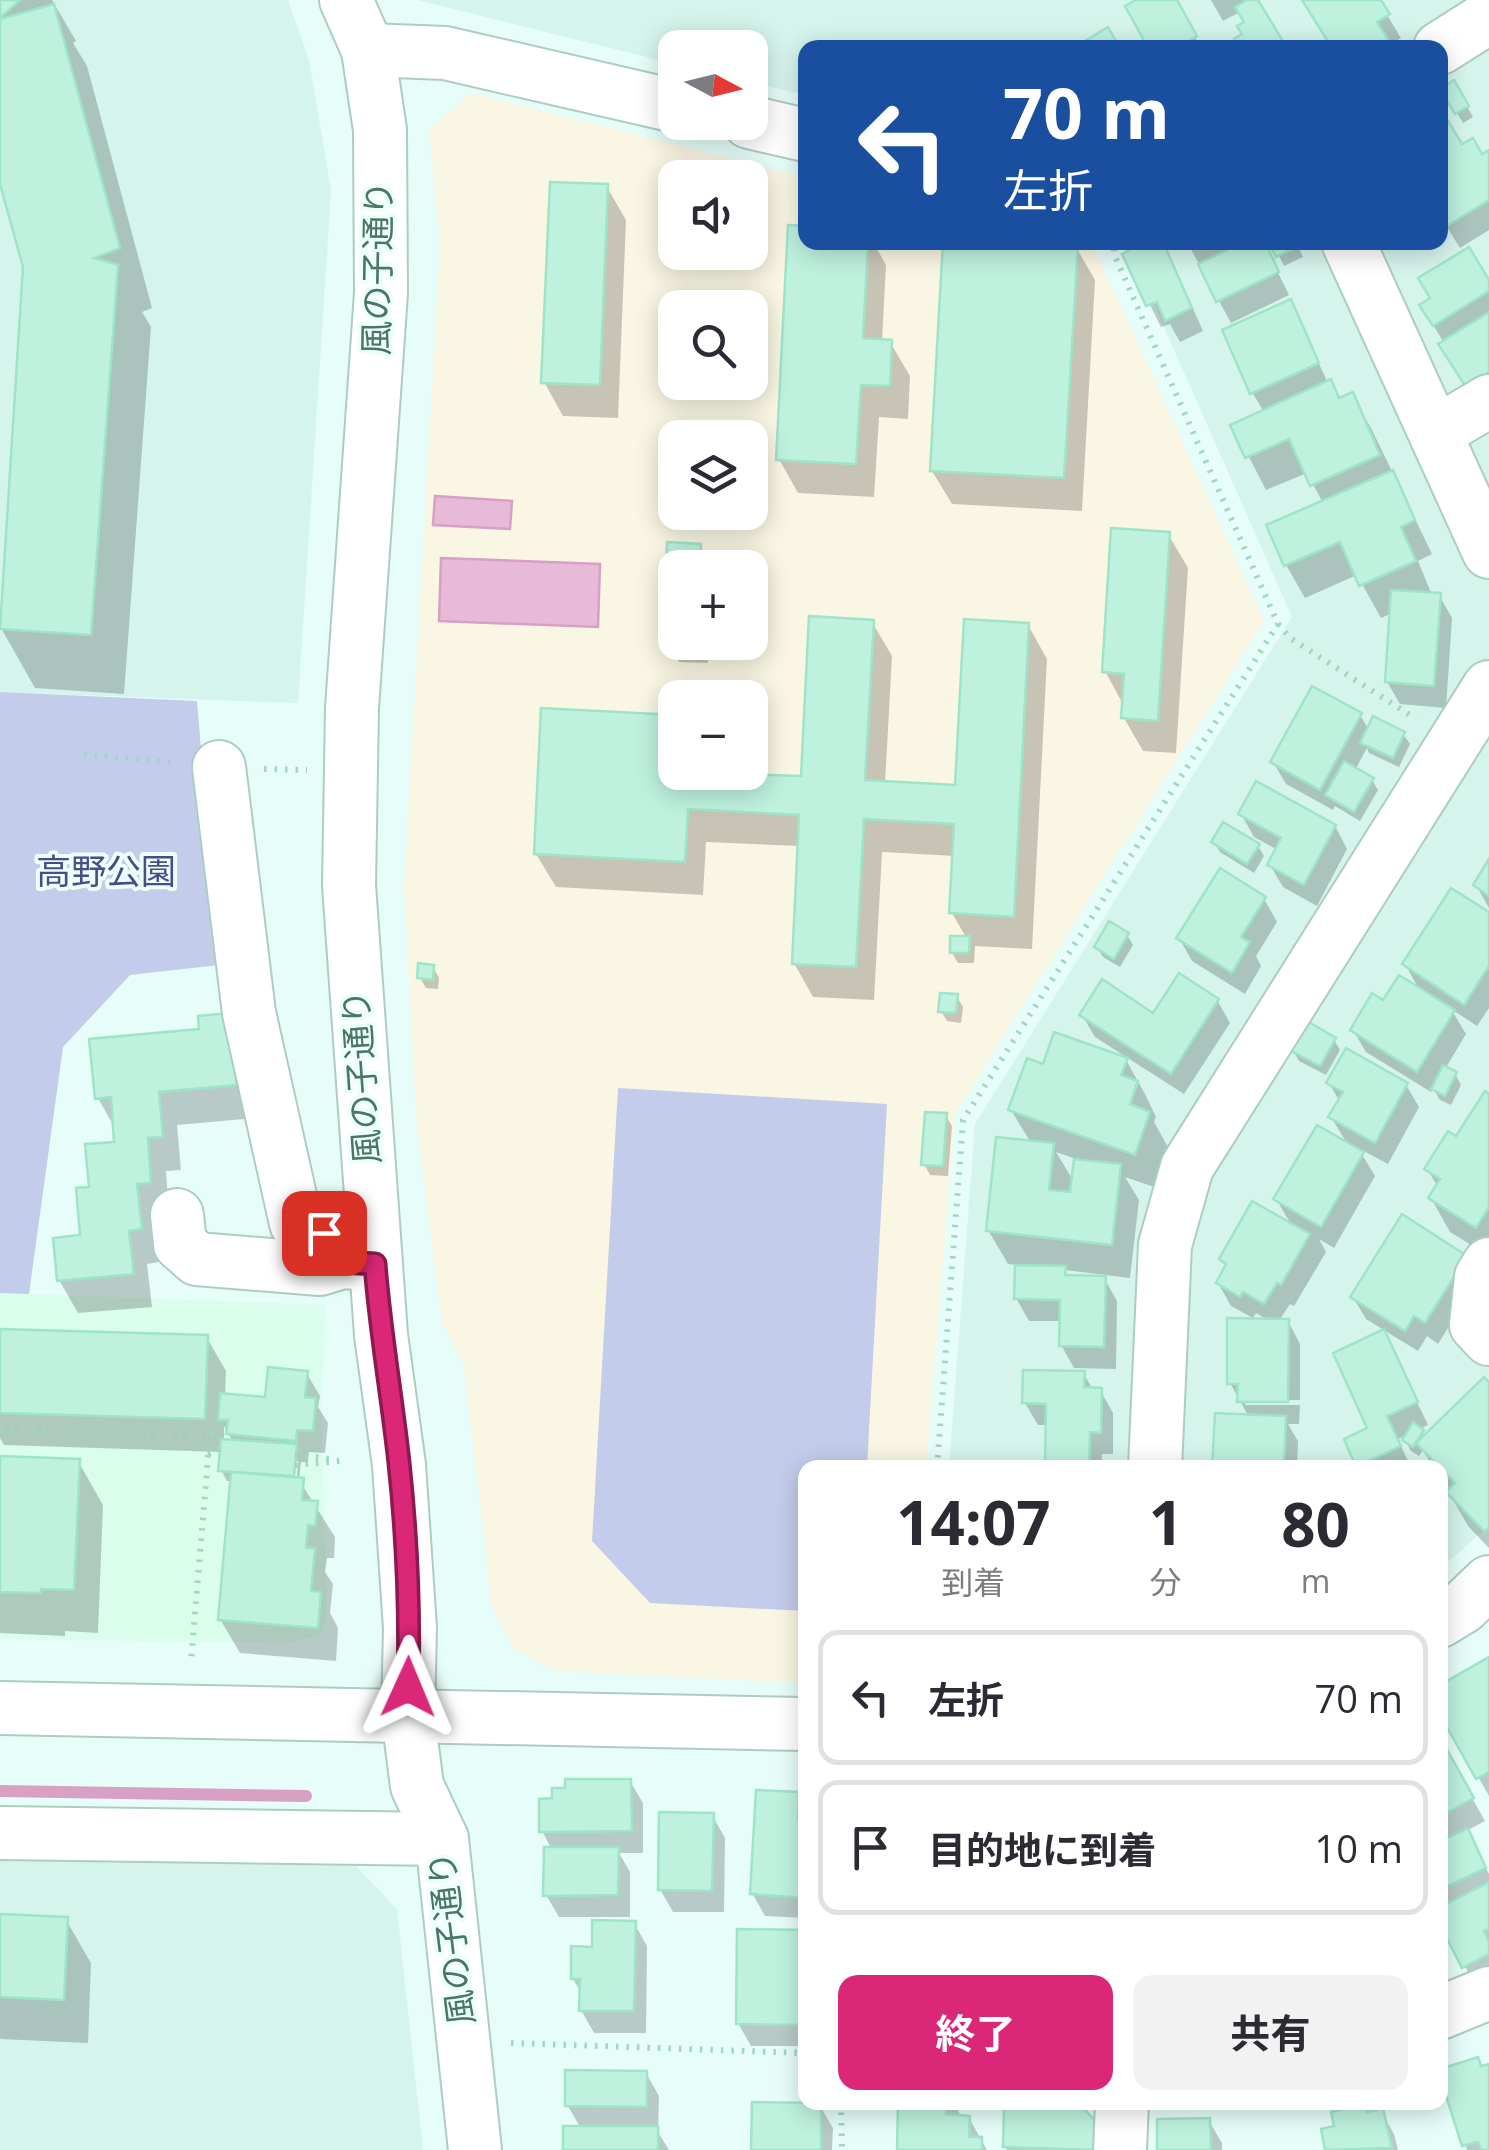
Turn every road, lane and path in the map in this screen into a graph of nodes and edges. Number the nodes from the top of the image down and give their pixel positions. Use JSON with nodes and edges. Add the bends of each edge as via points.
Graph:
{"nodes":[{"id":1,"x":346,"y":0,"type":"edge"},
{"id":2,"x":1489,"y":17,"type":"edge"},
{"id":3,"x":1448,"y":43,"type":"edge"},
{"id":4,"x":368,"y":50,"type":"junction"},
{"id":5,"x":658,"y":102,"type":"edge"},
{"id":6,"x":768,"y":126,"type":"edge"},
{"id":7,"x":798,"y":133,"type":"edge"},
{"id":8,"x":1114,"y":250,"type":"edge"},
{"id":9,"x":1352,"y":250,"type":"edge"},
{"id":10,"x":1489,"y":401,"type":"edge"},
{"id":11,"x":1435,"y":432,"type":"junction"},
{"id":12,"x":1489,"y":552,"type":"edge"},
{"id":13,"x":1278,"y":624,"type":"junction"},
{"id":14,"x":1489,"y":687,"type":"edge"},
{"id":15,"x":1428,"y":726,"type":"dead end"},
{"id":16,"x":84,"y":754,"type":"dead end"},
{"id":17,"x":219,"y":767,"type":"junction"},
{"id":18,"x":316,"y":770,"type":"dead end"},
{"id":19,"x":177,"y":1215,"type":"dead end"},
{"id":20,"x":359,"y":1263,"type":"junction"},
{"id":21,"x":1489,"y":1264,"type":"edge"},
{"id":22,"x":1489,"y":1339,"type":"edge"},
{"id":23,"x":0,"y":1430,"type":"edge"},
{"id":24,"x":220,"y":1449,"type":"dead end"},
{"id":25,"x":208,"y":1454,"type":"junction"},
{"id":26,"x":296,"y":1454,"type":"dead end"},
{"id":27,"x":219,"y":1460,"type":"dead end"},
{"id":28,"x":938,"y":1460,"type":"edge"},
{"id":29,"x":1155,"y":1460,"type":"edge"},
{"id":30,"x":295,"y":1465,"type":"dead end"},
{"id":31,"x":1489,"y":1582,"type":"edge"},
{"id":32,"x":1448,"y":1616,"type":"edge"},
{"id":33,"x":191,"y":1661,"type":"dead end"},
{"id":34,"x":0,"y":1708,"type":"edge"},
{"id":35,"x":408,"y":1716,"type":"junction"},
{"id":36,"x":798,"y":1724,"type":"edge"},
{"id":37,"x":0,"y":1833,"type":"edge"},
{"id":38,"x":442,"y":1838,"type":"junction"},
{"id":39,"x":1489,"y":1994,"type":"edge"},
{"id":40,"x":1448,"y":2010,"type":"edge"},
{"id":41,"x":499,"y":2043,"type":"dead end"},
{"id":42,"x":798,"y":2053,"type":"edge"},
{"id":43,"x":841,"y":2110,"type":"edge"},
{"id":44,"x":1122,"y":2110,"type":"edge"},
{"id":45,"x":476,"y":2150,"type":"edge"},
{"id":46,"x":842,"y":2150,"type":"edge"},
{"id":47,"x":1120,"y":2150,"type":"edge"}],
"edges":[{"from":1,"to":4,"type":"street","name":"風の子通り"},
{"from":2,"to":3,"type":"street"},
{"from":4,"to":5,"type":"street","via":[[445,53]]},
{"from":4,"to":20,"type":"street","name":"風の子通り","via":[[380,130],[381,293],[352,708],[349,886]]},
{"from":6,"to":7,"type":"street"},
{"from":8,"to":13,"type":"path"},
{"from":9,"to":11,"type":"street"},
{"from":10,"to":11,"type":"street"},
{"from":11,"to":12,"type":"street"},
{"from":13,"to":15,"type":"path"},
{"from":13,"to":28,"type":"path","via":[[963,1120]]},
{"from":14,"to":29,"type":"street","via":[[1187,1167],[1165,1245]]},
{"from":16,"to":17,"type":"path"},
{"from":17,"to":18,"type":"path"},
{"from":17,"to":20,"type":"street","via":[[250,1013],[296,1223],[324,1233]]},
{"from":19,"to":20,"type":"street","via":[[180,1244],[197,1259],[320,1268]]},
{"from":20,"to":35,"type":"street","name":"風の子通り","via":[[381,1335],[399,1465],[410,1628]]},
{"from":21,"to":22,"type":"street","via":[[1480,1277],[1476,1325]]},
{"from":23,"to":25,"type":"path","via":[[210,1434]]},
{"from":24,"to":25,"type":"path"},
{"from":25,"to":27,"type":"path"},
{"from":25,"to":33,"type":"path"},
{"from":26,"to":30,"type":"path","via":[[340,1461]]},
{"from":31,"to":32,"type":"street"},
{"from":34,"to":35,"type":"street"},
{"from":35,"to":36,"type":"street"},
{"from":35,"to":38,"type":"street","name":"風の子通り","via":[[416,1786]]},
{"from":37,"to":38,"type":"street"},
{"from":38,"to":45,"type":"street","name":"風の子通り"},
{"from":39,"to":40,"type":"street"},
{"from":41,"to":42,"type":"path"},
{"from":43,"to":46,"type":"path"},
{"from":44,"to":47,"type":"street"}]}
